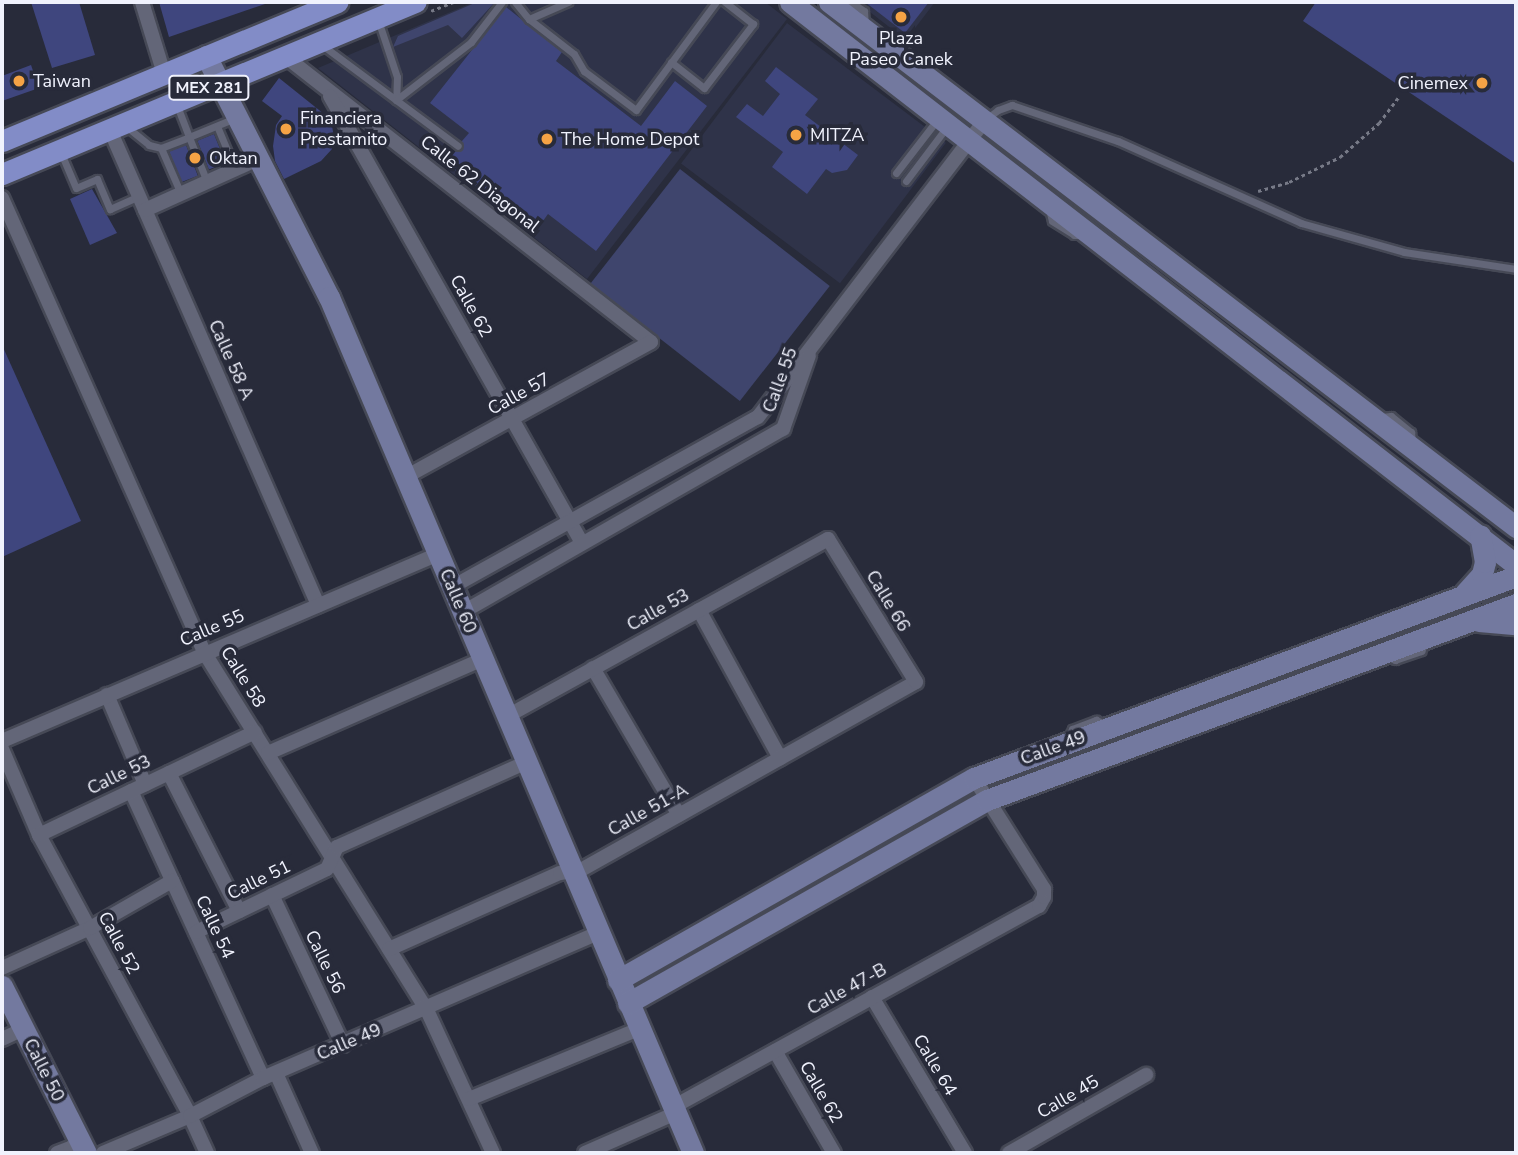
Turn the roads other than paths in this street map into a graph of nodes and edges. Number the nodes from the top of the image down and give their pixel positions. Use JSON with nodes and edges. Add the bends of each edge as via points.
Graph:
{"nodes":[{"id":1,"x":142,"y":2,"type":"edge"},
{"id":2,"x":337,"y":2,"type":"edge"},
{"id":3,"x":416,"y":2,"type":"edge"},
{"id":4,"x":502,"y":2,"type":"edge"},
{"id":5,"x":568,"y":2,"type":"edge"},
{"id":6,"x":716,"y":2,"type":"edge"},
{"id":7,"x":725,"y":2,"type":"edge"},
{"id":8,"x":790,"y":2,"type":"edge"},
{"id":9,"x":830,"y":2,"type":"edge"},
{"id":10,"x":851,"y":2,"type":"edge"},
{"id":11,"x":517,"y":3,"type":"edge"},
{"id":12,"x":377,"y":18,"type":"junction"},
{"id":13,"x":529,"y":19,"type":"junction"},
{"id":14,"x":865,"y":29,"type":"junction"},
{"id":15,"x":319,"y":43,"type":"junction"},
{"id":16,"x":206,"y":56,"type":"junction"},
{"id":17,"x":286,"y":57,"type":"junction"},
{"id":18,"x":671,"y":62,"type":"junction"},
{"id":19,"x":163,"y":74,"type":"junction"},
{"id":20,"x":220,"y":84,"type":"junction"},
{"id":21,"x":326,"y":88,"type":"junction"},
{"id":22,"x":396,"y":100,"type":"junction"},
{"id":23,"x":176,"y":102,"type":"junction"},
{"id":24,"x":944,"y":121,"type":"junction"},
{"id":25,"x":984,"y":121,"type":"junction"},
{"id":26,"x":227,"y":122,"type":"junction"},
{"id":27,"x":117,"y":127,"type":"junction"},
{"id":28,"x":189,"y":137,"type":"junction"},
{"id":29,"x":969,"y":140,"type":"junction"},
{"id":30,"x":2,"y":141,"type":"edge"},
{"id":31,"x":458,"y":146,"type":"dead end"},
{"id":32,"x":161,"y":148,"type":"junction"},
{"id":33,"x":60,"y":149,"type":"junction"},
{"id":34,"x":258,"y":159,"type":"junction"},
{"id":35,"x":235,"y":169,"type":"junction"},
{"id":36,"x":896,"y":173,"type":"dead end"},
{"id":37,"x":2,"y":174,"type":"edge"},
{"id":38,"x":906,"y":181,"type":"dead end"},
{"id":39,"x":207,"y":182,"type":"junction"},
{"id":40,"x":181,"y":194,"type":"junction"},
{"id":41,"x":2,"y":198,"type":"edge"},
{"id":42,"x":142,"y":203,"type":"junction"},
{"id":43,"x":1516,"y":269,"type":"edge"},
{"id":44,"x":815,"y":339,"type":"junction"},
{"id":45,"x":1270,"y":340,"type":"junction"},
{"id":46,"x":651,"y":342,"type":"joint"},
{"id":47,"x":1255,"y":361,"type":"junction"},
{"id":48,"x":512,"y":420,"type":"junction"},
{"id":49,"x":405,"y":477,"type":"junction"},
{"id":50,"x":570,"y":522,"type":"junction"},
{"id":51,"x":1516,"y":527,"type":"edge"},
{"id":52,"x":1480,"y":535,"type":"junction"},
{"id":53,"x":828,"y":539,"type":"joint"},
{"id":54,"x":582,"y":543,"type":"junction"},
{"id":55,"x":438,"y":554,"type":"junction"},
{"id":56,"x":1516,"y":565,"type":"edge"},
{"id":57,"x":1516,"y":576,"type":"edge"},
{"id":58,"x":452,"y":587,"type":"junction"},
{"id":59,"x":1461,"y":597,"type":"junction"},
{"id":60,"x":1516,"y":604,"type":"edge"},
{"id":61,"x":318,"y":605,"type":"junction"},
{"id":62,"x":699,"y":610,"type":"junction"},
{"id":63,"x":463,"y":612,"type":"junction"},
{"id":64,"x":1473,"y":620,"type":"junction"},
{"id":65,"x":1516,"y":624,"type":"edge"},
{"id":66,"x":204,"y":652,"type":"junction"},
{"id":67,"x":483,"y":659,"type":"junction"},
{"id":68,"x":593,"y":668,"type":"junction"},
{"id":69,"x":1236,"y":681,"type":"junction"},
{"id":70,"x":916,"y":682,"type":"joint"},
{"id":71,"x":107,"y":695,"type":"junction"},
{"id":72,"x":1242,"y":707,"type":"junction"},
{"id":73,"x":507,"y":716,"type":"junction"},
{"id":74,"x":255,"y":732,"type":"junction"},
{"id":75,"x":2,"y":741,"type":"edge"},
{"id":76,"x":2,"y":749,"type":"edge"},
{"id":77,"x":268,"y":753,"type":"junction"},
{"id":78,"x":780,"y":758,"type":"junction"},
{"id":79,"x":527,"y":762,"type":"junction"},
{"id":80,"x":169,"y":773,"type":"junction"},
{"id":81,"x":974,"y":778,"type":"junction"},
{"id":82,"x":145,"y":784,"type":"junction"},
{"id":83,"x":131,"y":791,"type":"junction"},
{"id":84,"x":987,"y":800,"type":"junction"},
{"id":85,"x":679,"y":815,"type":"junction"},
{"id":86,"x":39,"y":835,"type":"junction"},
{"id":87,"x":332,"y":857,"type":"junction"},
{"id":88,"x":571,"y":871,"type":"junction"},
{"id":89,"x":172,"y":881,"type":"junction"},
{"id":90,"x":784,"y":886,"type":"junction"},
{"id":91,"x":272,"y":895,"type":"junction"},
{"id":92,"x":796,"y":908,"type":"junction"},
{"id":93,"x":239,"y":911,"type":"junction"},
{"id":94,"x":90,"y":928,"type":"junction"},
{"id":95,"x":196,"y":932,"type":"junction"},
{"id":96,"x":598,"y":933,"type":"junction"},
{"id":97,"x":389,"y":949,"type":"junction"},
{"id":98,"x":2,"y":968,"type":"edge"},
{"id":99,"x":618,"y":980,"type":"junction"},
{"id":100,"x":2,"y":986,"type":"edge"},
{"id":101,"x":872,"y":997,"type":"junction"},
{"id":102,"x":628,"y":1003,"type":"junction"},
{"id":103,"x":426,"y":1008,"type":"junction"},
{"id":104,"x":23,"y":1029,"type":"junction"},
{"id":105,"x":639,"y":1030,"type":"junction"},
{"id":106,"x":2,"y":1039,"type":"edge"},
{"id":107,"x":344,"y":1045,"type":"junction"},
{"id":108,"x":775,"y":1051,"type":"junction"},
{"id":109,"x":1146,"y":1075,"type":"dead end"},
{"id":110,"x":270,"y":1076,"type":"junction"},
{"id":111,"x":469,"y":1099,"type":"junction"},
{"id":112,"x":674,"y":1110,"type":"junction"},
{"id":113,"x":190,"y":1116,"type":"junction"},
{"id":114,"x":57,"y":1153,"type":"edge"},
{"id":115,"x":92,"y":1153,"type":"edge"},
{"id":116,"x":207,"y":1153,"type":"edge"},
{"id":117,"x":312,"y":1153,"type":"edge"},
{"id":118,"x":493,"y":1153,"type":"edge"},
{"id":119,"x":585,"y":1153,"type":"edge"},
{"id":120,"x":693,"y":1153,"type":"edge"},
{"id":121,"x":834,"y":1153,"type":"edge"},
{"id":122,"x":965,"y":1153,"type":"edge"},
{"id":123,"x":1009,"y":1153,"type":"edge"}],
"edges":[{"from":1,"to":19,"type":"street"},
{"from":2,"to":16,"type":"main road","number":"MEX 281"},
{"from":3,"to":12,"type":"main road","number":"MEX 281"},
{"from":4,"to":22,"type":"lane","via":[[471,42]]},
{"from":5,"to":13,"type":"lane"},
{"from":6,"to":18,"type":"lane"},
{"from":7,"to":18,"type":"lane","via":[[753,24],[704,88]]},
{"from":8,"to":24,"type":"street"},
{"from":9,"to":14,"type":"street"},
{"from":10,"to":14,"type":"lane","via":[[864,11]]},
{"from":11,"to":13,"type":"lane"},
{"from":12,"to":15,"type":"main road","number":"MEX 281"},
{"from":12,"to":22,"type":"lane","via":[[397,77]]},
{"from":13,"to":18,"type":"lane","via":[[574,54],[584,71],[636,110]]},
{"from":14,"to":25,"type":"street"},
{"from":15,"to":17,"type":"main road","number":"MEX 281"},
{"from":15,"to":22,"type":"lane"},
{"from":16,"to":19,"type":"main road","number":"MEX 281"},
{"from":16,"to":20,"type":"street","name":"Calle 60"},
{"from":17,"to":20,"type":"main road","number":"MEX 281"},
{"from":17,"to":21,"type":"street","name":"Calle 62 Diagonal"},
{"from":19,"to":30,"type":"main road","number":"MEX 281"},
{"from":20,"to":23,"type":"main road","number":"MEX 281"},
{"from":20,"to":26,"type":"street","name":"Calle 60"},
{"from":21,"to":46,"type":"street","name":"Calle 62 Diagonal"},
{"from":21,"to":48,"type":"street","name":"Calle 62"},
{"from":22,"to":31,"type":"lane"},
{"from":23,"to":27,"type":"main road","number":"MEX 281"},
{"from":23,"to":28,"type":"lane"},
{"from":24,"to":29,"type":"street"},
{"from":24,"to":36,"type":"lane"},
{"from":24,"to":38,"type":"lane"},
{"from":25,"to":29,"type":"street"},
{"from":25,"to":43,"type":"lane","via":[[1012,105],[1118,141],[1301,223],[1404,252]]},
{"from":25,"to":45,"type":"street"},
{"from":26,"to":28,"type":"lane"},
{"from":26,"to":34,"type":"street","name":"Calle 60"},
{"from":26,"to":35,"type":"lane"},
{"from":27,"to":32,"type":"lane"},
{"from":27,"to":33,"type":"main road","number":"MEX 281"},
{"from":27,"to":42,"type":"street","name":"Calle 58 A"},
{"from":28,"to":32,"type":"lane"},
{"from":28,"to":39,"type":"lane"},
{"from":29,"to":44,"type":"street"},
{"from":29,"to":47,"type":"street"},
{"from":32,"to":40,"type":"lane"},
{"from":33,"to":37,"type":"main road","number":"MEX 281"},
{"from":33,"to":42,"type":"lane","via":[[76,188],[97,179],[110,209]]},
{"from":34,"to":35,"type":"street"},
{"from":34,"to":49,"type":"street","name":"Calle 60","via":[[329,297]]},
{"from":35,"to":39,"type":"street"},
{"from":39,"to":40,"type":"street"},
{"from":40,"to":42,"type":"street"},
{"from":41,"to":66,"type":"street","name":"Calle 58"},
{"from":42,"to":61,"type":"street","name":"Calle 58 A"},
{"from":44,"to":50,"type":"street","name":"Calle 55","via":[[758,417]]},
{"from":44,"to":54,"type":"street","name":"Calle 55","via":[[783,429]]},
{"from":45,"to":47,"type":"street"},
{"from":45,"to":51,"type":"street"},
{"from":46,"to":48,"type":"street","name":"Calle 57"},
{"from":47,"to":52,"type":"street"},
{"from":48,"to":49,"type":"street","name":"Calle 57"},
{"from":48,"to":50,"type":"street","name":"Calle 62"},
{"from":49,"to":55,"type":"street","name":"Calle 60"},
{"from":50,"to":54,"type":"street","name":"Calle 62"},
{"from":50,"to":58,"type":"street","name":"Calle 55"},
{"from":52,"to":56,"type":"street"},
{"from":52,"to":59,"type":"street","via":[[1485,562],[1482,573]]},
{"from":53,"to":62,"type":"street","name":"Calle 53"},
{"from":53,"to":70,"type":"street","name":"Calle 66"},
{"from":54,"to":63,"type":"street","name":"Calle 55"},
{"from":55,"to":58,"type":"street","name":"Calle 60"},
{"from":55,"to":61,"type":"street","name":"Calle 55"},
{"from":57,"to":59,"type":"street","name":"Calle 49"},
{"from":58,"to":63,"type":"street","name":"Calle 60"},
{"from":59,"to":69,"type":"street","name":"Calle 49"},
{"from":60,"to":64,"type":"street","name":"Calle 49"},
{"from":61,"to":66,"type":"street","name":"Calle 55"},
{"from":62,"to":68,"type":"street","name":"Calle 53"},
{"from":62,"to":78,"type":"street"},
{"from":63,"to":67,"type":"street","name":"Calle 60"},
{"from":64,"to":65,"type":"street"},
{"from":64,"to":72,"type":"street","name":"Calle 49"},
{"from":66,"to":71,"type":"street","name":"Calle 55"},
{"from":66,"to":74,"type":"street","name":"Calle 58"},
{"from":67,"to":73,"type":"street","name":"Calle 60"},
{"from":67,"to":77,"type":"street"},
{"from":68,"to":73,"type":"street","name":"Calle 53"},
{"from":68,"to":85,"type":"street"},
{"from":69,"to":72,"type":"street"},
{"from":69,"to":81,"type":"street","name":"Calle 49"},
{"from":70,"to":78,"type":"street","name":"Calle 51-A"},
{"from":71,"to":75,"type":"street","name":"Calle 55"},
{"from":71,"to":82,"type":"street"},
{"from":72,"to":84,"type":"street","name":"Calle 49"},
{"from":73,"to":79,"type":"street","name":"Calle 60"},
{"from":74,"to":77,"type":"street","name":"Calle 58"},
{"from":74,"to":80,"type":"street","name":"Calle 53"},
{"from":76,"to":86,"type":"street","name":"Calle 52"},
{"from":77,"to":87,"type":"street","name":"Calle 58"},
{"from":78,"to":85,"type":"street","name":"Calle 51-A"},
{"from":79,"to":87,"type":"street","via":[[337,847]]},
{"from":79,"to":88,"type":"street","name":"Calle 60"},
{"from":80,"to":82,"type":"street","name":"Calle 53"},
{"from":80,"to":93,"type":"street","name":"Calle 54"},
{"from":81,"to":84,"type":"street"},
{"from":81,"to":90,"type":"street","name":"Calle 49"},
{"from":82,"to":83,"type":"street","name":"Calle 53"},
{"from":83,"to":86,"type":"street","name":"Calle 53"},
{"from":83,"to":89,"type":"street","name":"Calle 54"},
{"from":84,"to":92,"type":"street","name":"Calle 49"},
{"from":84,"to":101,"type":"street","name":"Calle 47-B","via":[[1044,889],[1039,906]]},
{"from":85,"to":88,"type":"street","name":"Calle 51-A","via":[[581,870]]},
{"from":86,"to":94,"type":"street","name":"Calle 52"},
{"from":87,"to":91,"type":"street","name":"Calle 51","via":[[327,869]]},
{"from":87,"to":97,"type":"street","name":"Calle 58"},
{"from":88,"to":96,"type":"street","name":"Calle 60"},
{"from":88,"to":97,"type":"street","name":"Calle 51-A"},
{"from":89,"to":94,"type":"street"},
{"from":89,"to":95,"type":"street","name":"Calle 54"},
{"from":90,"to":92,"type":"street"},
{"from":90,"to":99,"type":"street","name":"Calle 49"},
{"from":91,"to":93,"type":"street","name":"Calle 51"},
{"from":91,"to":107,"type":"street","name":"Calle 56"},
{"from":92,"to":102,"type":"street","name":"Calle 49"},
{"from":93,"to":95,"type":"street","name":"Calle 51"},
{"from":94,"to":98,"type":"street"},
{"from":94,"to":113,"type":"street","name":"Calle 52"},
{"from":95,"to":110,"type":"street","name":"Calle 54"},
{"from":96,"to":99,"type":"street","name":"Calle 60"},
{"from":96,"to":103,"type":"street","name":"Calle 49"},
{"from":97,"to":103,"type":"street","name":"Calle 58"},
{"from":99,"to":102,"type":"street","name":"Calle 60"},
{"from":100,"to":104,"type":"street","name":"Calle 50"},
{"from":101,"to":108,"type":"street","name":"Calle 47-B"},
{"from":101,"to":122,"type":"street","name":"Calle 64"},
{"from":102,"to":105,"type":"street","name":"Calle 60"},
{"from":103,"to":107,"type":"street","name":"Calle 49"},
{"from":103,"to":111,"type":"street","name":"Calle 58"},
{"from":104,"to":106,"type":"street"},
{"from":104,"to":115,"type":"street","name":"Calle 50"},
{"from":105,"to":111,"type":"street"},
{"from":105,"to":112,"type":"street","name":"Calle 60"},
{"from":107,"to":110,"type":"street","name":"Calle 49"},
{"from":108,"to":112,"type":"street","name":"Calle 47-B"},
{"from":108,"to":121,"type":"street","name":"Calle 62"},
{"from":109,"to":123,"type":"street","name":"Calle 45"},
{"from":110,"to":113,"type":"street","name":"Calle 49"},
{"from":110,"to":117,"type":"street","name":"Calle 54"},
{"from":111,"to":118,"type":"street","name":"Calle 58"},
{"from":112,"to":119,"type":"street","name":"Calle 47-B"},
{"from":112,"to":120,"type":"street","name":"Calle 60"},
{"from":113,"to":115,"type":"street","name":"Calle 49"},
{"from":113,"to":116,"type":"street","name":"Calle 52"},
{"from":114,"to":115,"type":"street","name":"Calle 49","via":[[70,1148]]}]}
